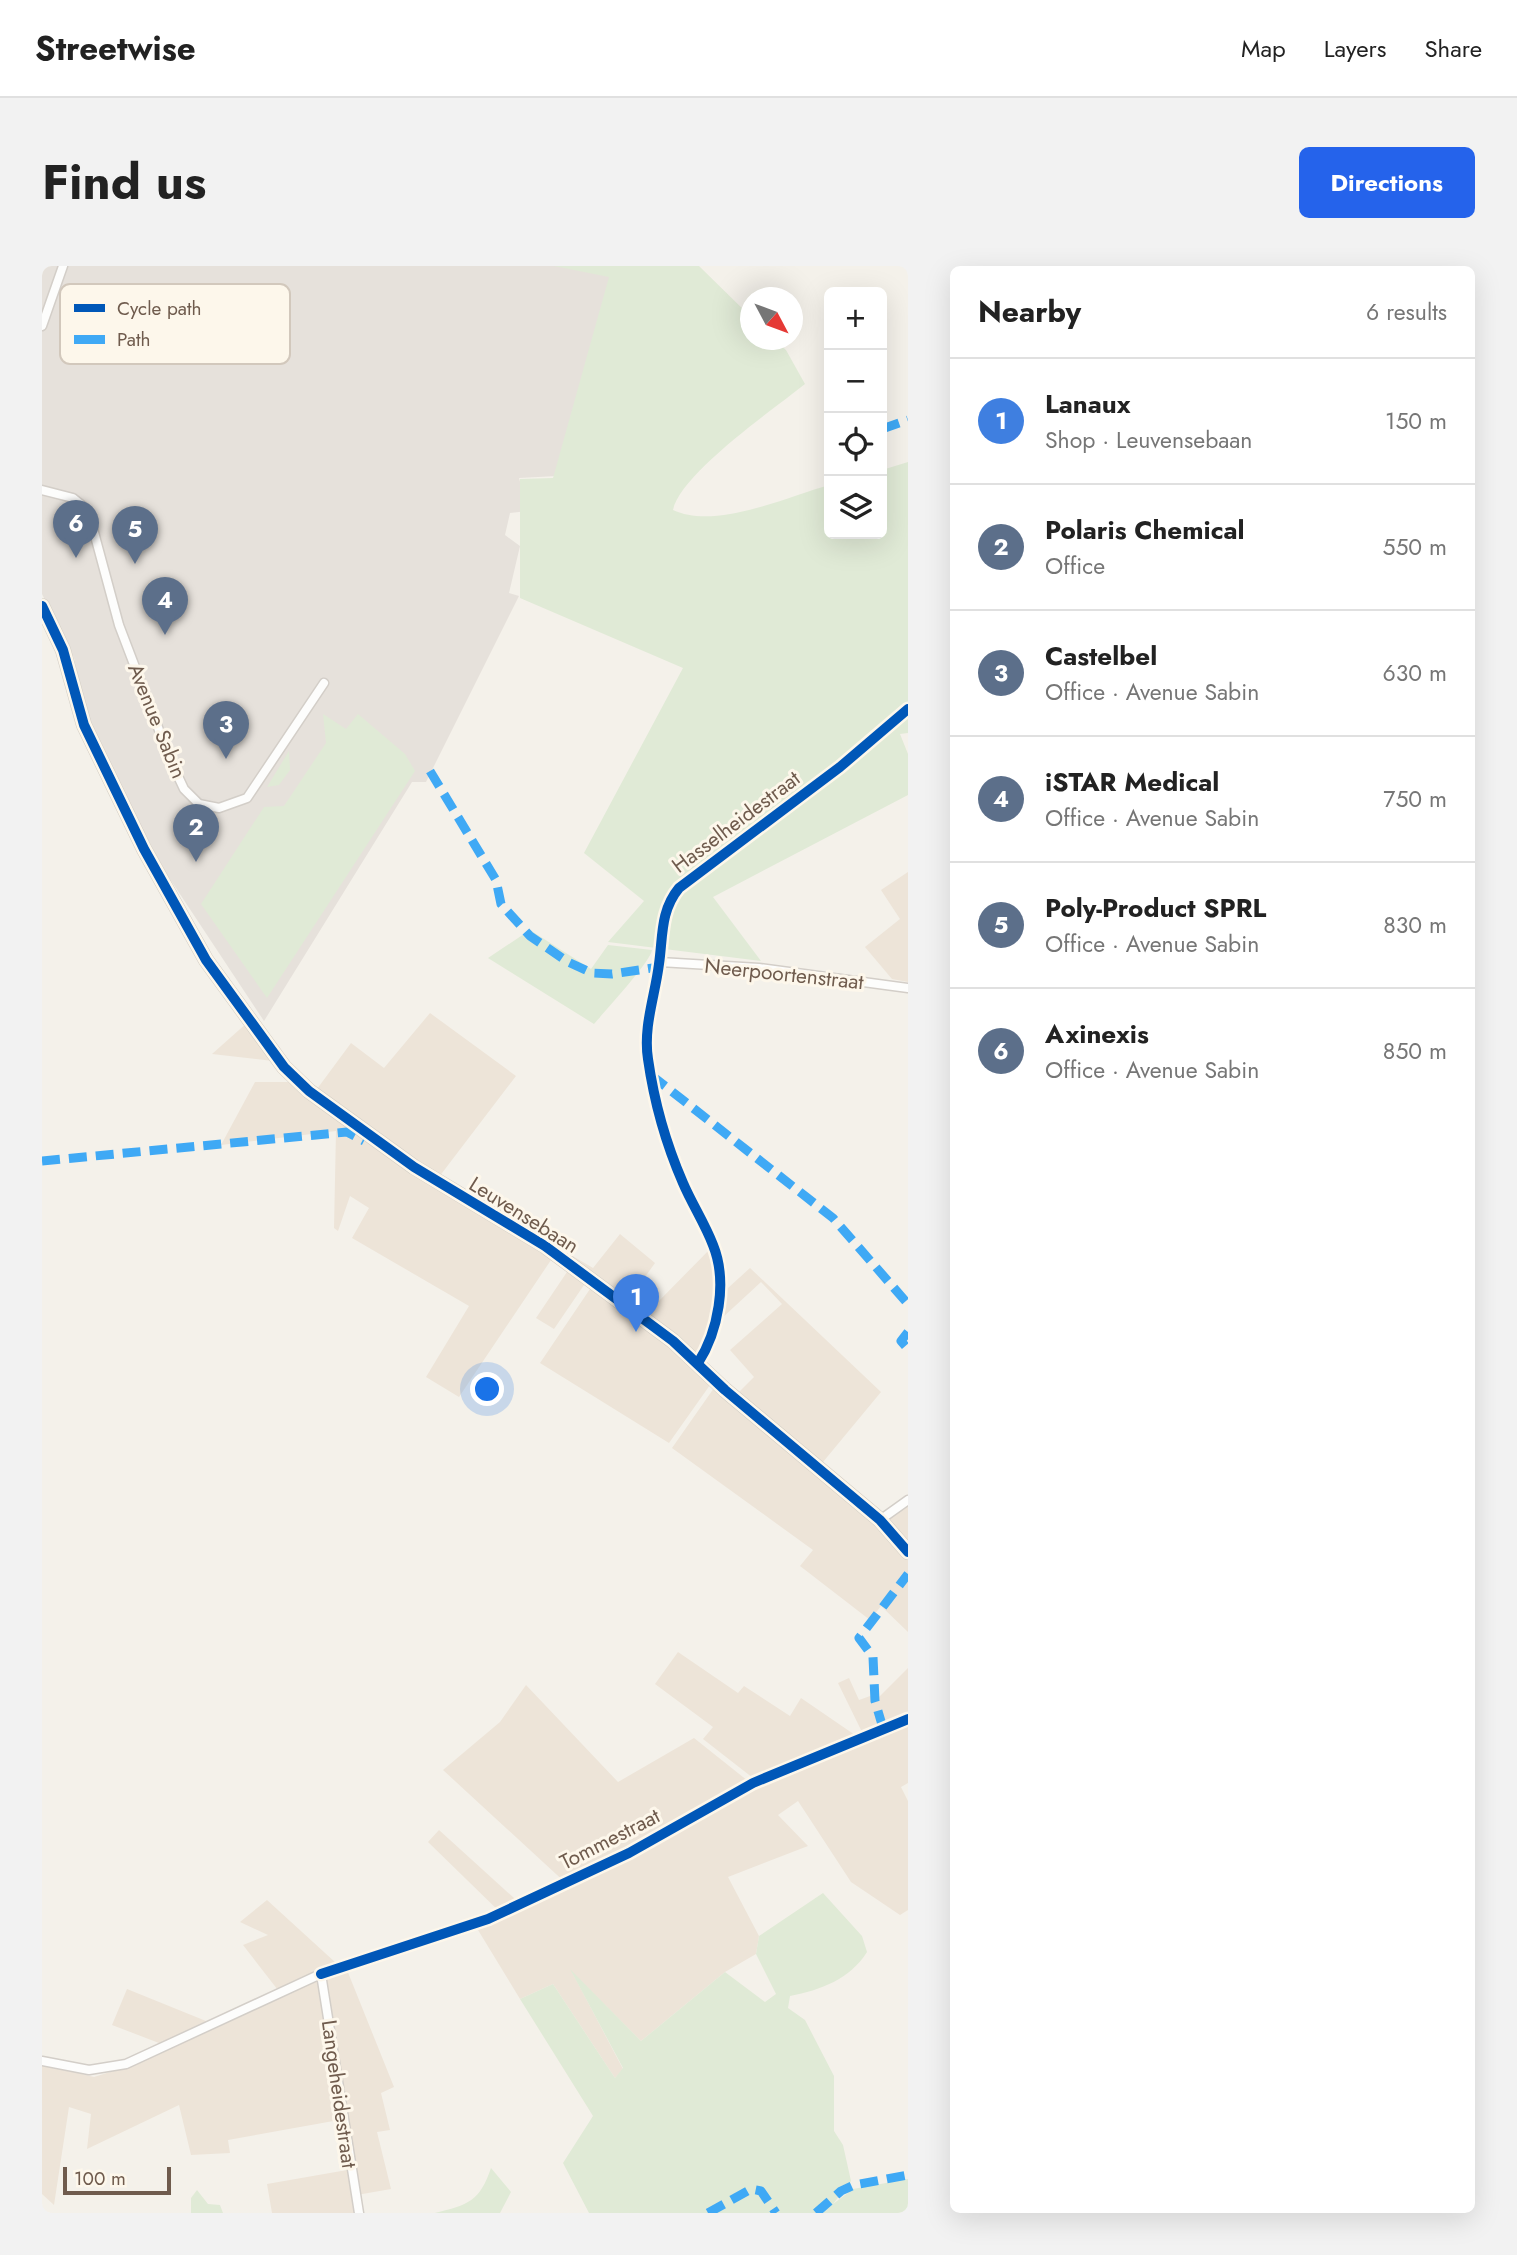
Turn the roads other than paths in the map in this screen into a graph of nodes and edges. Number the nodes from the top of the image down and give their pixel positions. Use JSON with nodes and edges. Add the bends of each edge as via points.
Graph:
{"nodes":[{"id":1,"x":63,"y":266,"type":"edge"},
{"id":2,"x":44,"y":314,"type":"edge"},
{"id":3,"x":42,"y":326,"type":"edge"},
{"id":4,"x":42,"y":490,"type":"edge"},
{"id":5,"x":42,"y":606,"type":"edge"},
{"id":6,"x":324,"y":683,"type":"dead end"},
{"id":7,"x":908,"y":709,"type":"edge"},
{"id":8,"x":660,"y":961,"type":"junction"},
{"id":9,"x":908,"y":989,"type":"edge"},
{"id":10,"x":698,"y":1363,"type":"junction"},
{"id":11,"x":908,"y":1500,"type":"edge"},
{"id":12,"x":880,"y":1520,"type":"junction"},
{"id":13,"x":908,"y":1552,"type":"edge"},
{"id":14,"x":908,"y":1719,"type":"edge"},
{"id":15,"x":321,"y":1974,"type":"junction"},
{"id":16,"x":42,"y":2061,"type":"edge"},
{"id":17,"x":359,"y":2213,"type":"edge"}],
"edges":[{"from":1,"to":2,"type":"street"},
{"from":2,"to":3,"type":"street"},
{"from":4,"to":6,"type":"street","name":"Avenue Sabin","via":[[73,498],[88,510],[119,625],[170,759],[184,789],[199,804],[219,808],[247,799]]},
{"from":5,"to":10,"type":"street","name":"Leuvensebaan","via":[[63,650],[84,725],[144,849],[190,935],[274,1054],[309,1091],[450,1192],[545,1246]]},
{"from":7,"to":8,"type":"street","name":"Hasselheidestraat","via":[[840,767],[679,888],[667,907]]},
{"from":8,"to":9,"type":"street","name":"Neerpoortenstraat","via":[[759,968]]},
{"from":8,"to":10,"type":"street","name":"Hasselheidestraat","via":[[649,1007],[647,1057],[662,1127],[715,1249],[719,1277],[713,1334]]},
{"from":10,"to":12,"type":"street","name":"Leuvensebaan"},
{"from":11,"to":12,"type":"street"},
{"from":12,"to":13,"type":"street","name":"Leuvensebaan"},
{"from":14,"to":15,"type":"street","name":"Tommestraat","via":[[753,1783],[637,1849],[488,1919]]},
{"from":15,"to":16,"type":"street","name":"Tommestraat","via":[[113,2068],[76,2069]]},
{"from":15,"to":17,"type":"street","name":"Langeheidestraat"}]}
